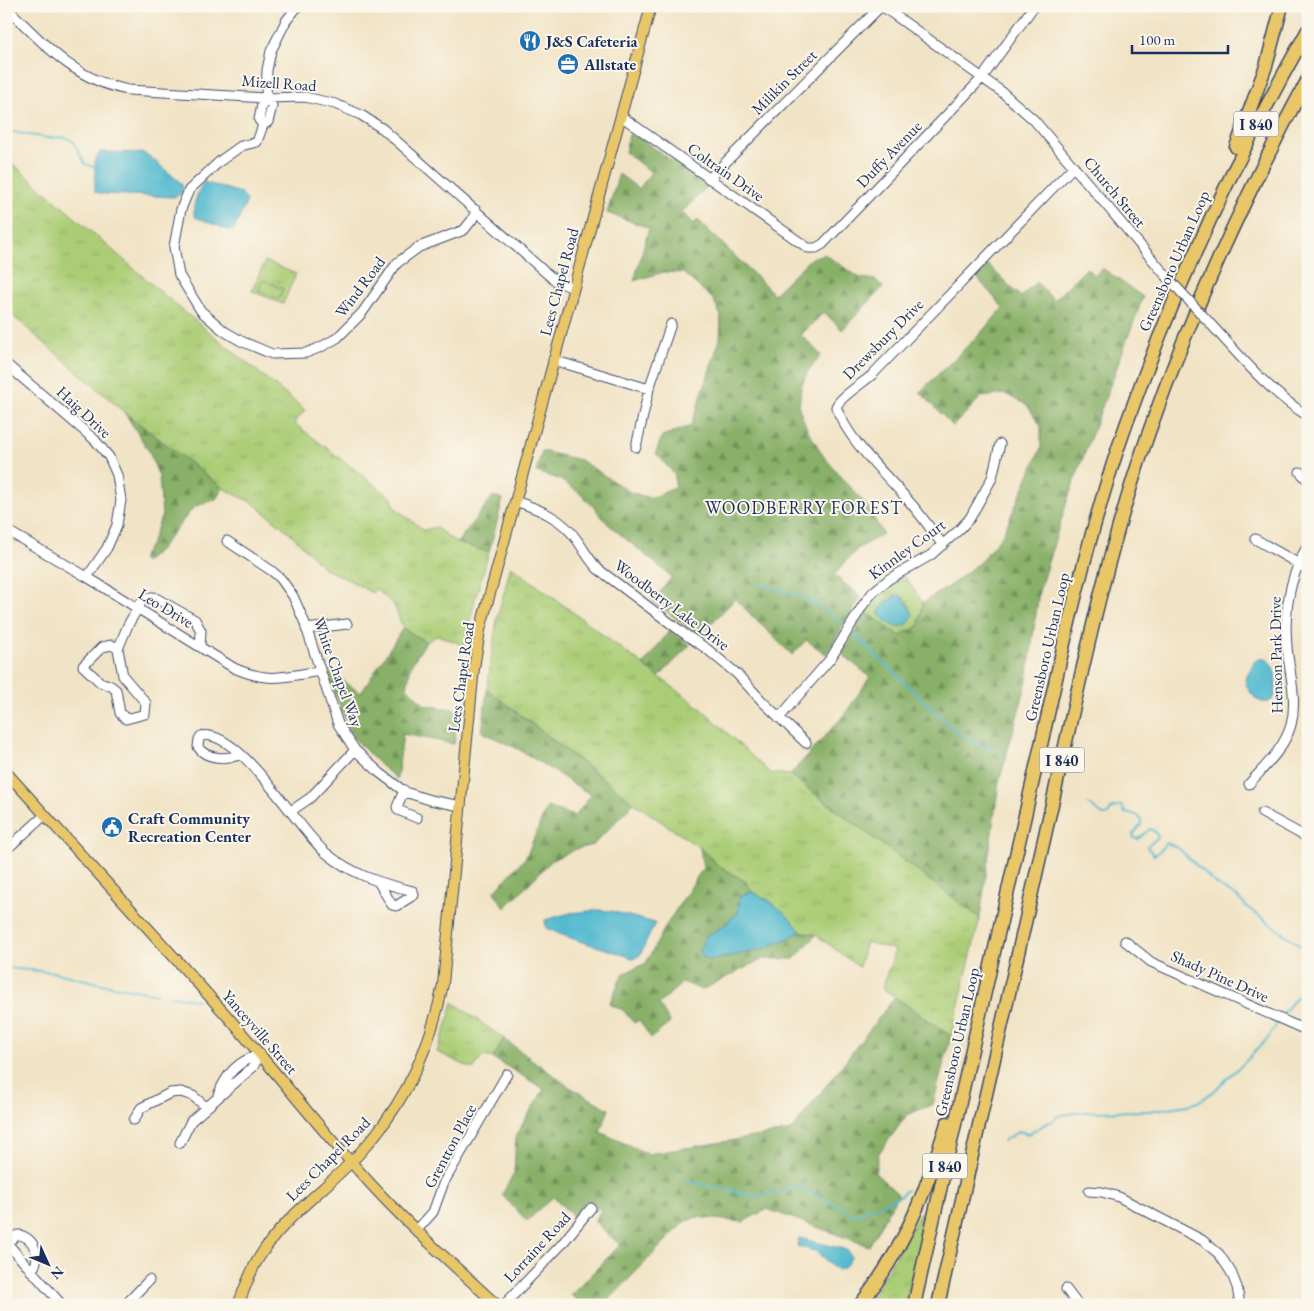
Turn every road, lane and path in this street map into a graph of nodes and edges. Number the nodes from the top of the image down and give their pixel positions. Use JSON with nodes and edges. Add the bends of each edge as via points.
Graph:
{"nodes":[{"id":1,"x":298,"y":6,"type":"edge"},
{"id":2,"x":651,"y":6,"type":"edge"},
{"id":3,"x":881,"y":6,"type":"edge"},
{"id":4,"x":1034,"y":6,"type":"edge"},
{"id":5,"x":1282,"y":6,"type":"edge"},
{"id":6,"x":6,"y":7,"type":"edge"},
{"id":7,"x":1308,"y":30,"type":"edge"},
{"id":8,"x":982,"y":78,"type":"junction"},
{"id":9,"x":1308,"y":79,"type":"edge"},
{"id":10,"x":1308,"y":94,"type":"edge"},
{"id":11,"x":266,"y":98,"type":"junction"},
{"id":12,"x":621,"y":116,"type":"junction"},
{"id":13,"x":1269,"y":151,"type":"junction"},
{"id":14,"x":1074,"y":166,"type":"junction"},
{"id":15,"x":709,"y":179,"type":"junction"},
{"id":16,"x":476,"y":210,"type":"junction"},
{"id":17,"x":1209,"y":220,"type":"junction"},
{"id":18,"x":816,"y":248,"type":"joint"},
{"id":19,"x":573,"y":288,"type":"junction"},
{"id":20,"x":670,"y":324,"type":"dead end"},
{"id":21,"x":554,"y":360,"type":"junction"},
{"id":22,"x":6,"y":364,"type":"edge"},
{"id":23,"x":649,"y":389,"type":"junction"},
{"id":24,"x":1308,"y":416,"type":"edge"},
{"id":25,"x":1000,"y":444,"type":"dead end"},
{"id":26,"x":636,"y":447,"type":"dead end"},
{"id":27,"x":1300,"y":472,"type":"dead end"},
{"id":28,"x":1308,"y":480,"type":"edge"},
{"id":29,"x":515,"y":501,"type":"junction"},
{"id":30,"x":6,"y":530,"type":"edge"},
{"id":31,"x":1255,"y":539,"type":"dead end"},
{"id":32,"x":227,"y":541,"type":"dead end"},
{"id":33,"x":943,"y":545,"type":"junction"},
{"id":34,"x":1308,"y":545,"type":"edge"},
{"id":35,"x":1299,"y":563,"type":"junction"},
{"id":36,"x":1308,"y":569,"type":"edge"},
{"id":37,"x":87,"y":577,"type":"junction"},
{"id":38,"x":137,"y":608,"type":"junction"},
{"id":39,"x":347,"y":624,"type":"dead end"},
{"id":40,"x":306,"y":629,"type":"junction"},
{"id":41,"x":200,"y":647,"type":"junction"},
{"id":42,"x":118,"y":650,"type":"junction"},
{"id":43,"x":319,"y":671,"type":"junction"},
{"id":44,"x":123,"y":676,"type":"junction"},
{"id":45,"x":111,"y":686,"type":"junction"},
{"id":46,"x":778,"y":718,"type":"junction"},
{"id":47,"x":806,"y":743,"type":"dead end"},
{"id":48,"x":355,"y":750,"type":"junction"},
{"id":49,"x":240,"y":756,"type":"dead end"},
{"id":50,"x":6,"y":772,"type":"edge"},
{"id":51,"x":1249,"y":784,"type":"dead end"},
{"id":52,"x":404,"y":790,"type":"junction"},
{"id":53,"x":460,"y":806,"type":"junction"},
{"id":54,"x":291,"y":811,"type":"junction"},
{"id":55,"x":1262,"y":813,"type":"dead end"},
{"id":56,"x":45,"y":815,"type":"junction"},
{"id":57,"x":417,"y":818,"type":"dead end"},
{"id":58,"x":1308,"y":838,"type":"edge"},
{"id":59,"x":6,"y":850,"type":"edge"},
{"id":60,"x":378,"y":883,"type":"junction"},
{"id":61,"x":1125,"y":941,"type":"dead end"},
{"id":62,"x":977,"y":1027,"type":"junction"},
{"id":63,"x":1308,"y":1031,"type":"edge"},
{"id":64,"x":260,"y":1054,"type":"junction"},
{"id":65,"x":232,"y":1071,"type":"junction"},
{"id":66,"x":507,"y":1074,"type":"dead end"},
{"id":67,"x":239,"y":1078,"type":"junction"},
{"id":68,"x":217,"y":1098,"type":"junction"},
{"id":69,"x":206,"y":1107,"type":"junction"},
{"id":70,"x":134,"y":1120,"type":"dead end"},
{"id":71,"x":180,"y":1143,"type":"dead end"},
{"id":72,"x":351,"y":1162,"type":"junction"},
{"id":73,"x":1089,"y":1191,"type":"dead end"},
{"id":74,"x":591,"y":1208,"type":"dead end"},
{"id":75,"x":416,"y":1230,"type":"junction"},
{"id":76,"x":8,"y":1246,"type":"edge"},
{"id":77,"x":32,"y":1271,"type":"junction"},
{"id":78,"x":150,"y":1280,"type":"dead end"},
{"id":79,"x":1066,"y":1289,"type":"dead end"},
{"id":80,"x":62,"y":1305,"type":"edge"},
{"id":81,"x":125,"y":1305,"type":"edge"},
{"id":82,"x":238,"y":1305,"type":"edge"},
{"id":83,"x":497,"y":1305,"type":"edge"},
{"id":84,"x":504,"y":1305,"type":"edge"},
{"id":85,"x":860,"y":1305,"type":"edge"},
{"id":86,"x":914,"y":1305,"type":"edge"},
{"id":87,"x":938,"y":1305,"type":"edge"},
{"id":88,"x":1078,"y":1305,"type":"edge"},
{"id":89,"x":1240,"y":1305,"type":"edge"}],
"edges":[{"from":1,"to":11,"type":"street","name":"Wind Road","via":[[286,21],[271,52]]},
{"from":2,"to":12,"type":"main road","name":"Lees Chapel Road"},
{"from":3,"to":8,"type":"street","name":"Church Street"},
{"from":3,"to":15,"type":"street","name":"Milikin Street"},
{"from":4,"to":8,"type":"street","name":"Duffy Avenue"},
{"from":5,"to":17,"type":"highway","via":[[1258,89]]},
{"from":6,"to":11,"type":"street","name":"Mizell Road","via":[[65,62],[80,73],[111,87]]},
{"from":7,"to":17,"type":"highway","name":"Greensboro Urban Loop","number":"I 840"},
{"from":8,"to":14,"type":"street","name":"Church Street","via":[[1034,120]]},
{"from":8,"to":18,"type":"street","name":"Duffy Avenue"},
{"from":9,"to":13,"type":"highway","number":"I 840"},
{"from":10,"to":13,"type":"highway"},
{"from":11,"to":16,"type":"street","name":"Mizell Road","via":[[305,97],[335,104],[361,115],[383,129]]},
{"from":11,"to":16,"type":"street","name":"Wind Road","via":[[262,104],[259,120],[263,125],[257,142],[241,146],[189,190],[181,209],[174,247],[179,275],[201,311],[224,331],[272,354],[306,353],[321,347],[337,338],[362,313],[397,263],[419,247],[464,230]]},
{"from":12,"to":15,"type":"street","name":"Coltrain Drive"},
{"from":12,"to":19,"type":"main road","name":"Lees Chapel Road"},
{"from":13,"to":87,"type":"highway","number":"I 840","via":[[1182,343],[1148,434],[1122,518],[1086,654]]},
{"from":14,"to":24,"type":"street","name":"Church Street","bridge":true,"via":[[1205,318],[1270,387]]},
{"from":14,"to":33,"type":"street","name":"Drewsbury Drive","via":[[872,375],[838,401],[836,407],[852,437]]},
{"from":15,"to":18,"type":"street","name":"Coltrain Drive","via":[[808,248]]},
{"from":16,"to":19,"type":"street","name":"Mizell Road","via":[[556,281]]},
{"from":17,"to":62,"type":"highway","name":"Greensboro Urban Loop","number":"I 840","via":[[1140,384],[1094,528],[1065,639]]},
{"from":19,"to":21,"type":"main road","name":"Lees Chapel Road"},
{"from":20,"to":23,"type":"street"},
{"from":21,"to":23,"type":"street"},
{"from":21,"to":29,"type":"main road","name":"Lees Chapel Road"},
{"from":22,"to":37,"type":"street","name":"Haig Drive","via":[[95,440],[109,457],[117,475],[121,500],[117,525],[107,548]]},
{"from":23,"to":26,"type":"street"},
{"from":25,"to":33,"type":"street","name":"Kinnley Court","via":[[992,478],[977,507]]},
{"from":27,"to":28,"type":"street"},
{"from":29,"to":46,"type":"street","name":"Woodberry Lake Drive","via":[[542,511],[561,523],[598,569],[707,649],[737,674]]},
{"from":29,"to":53,"type":"main road","name":"Lees Chapel Road","via":[[476,650]]},
{"from":30,"to":37,"type":"street","name":"Leo Drive"},
{"from":31,"to":35,"type":"street"},
{"from":32,"to":40,"type":"street","name":"White Chapel Way","via":[[281,579],[293,596]]},
{"from":33,"to":46,"type":"street","name":"Kinnley Court","via":[[873,592],[831,658]]},
{"from":34,"to":35,"type":"street","name":"Henson Park Drive"},
{"from":35,"to":36,"type":"street"},
{"from":35,"to":51,"type":"street","name":"Henson Park Drive","via":[[1287,605],[1288,654],[1294,702],[1291,725],[1280,749]]},
{"from":37,"to":38,"type":"street","name":"Leo Drive"},
{"from":38,"to":41,"type":"street","name":"Leo Drive"},
{"from":38,"to":41,"type":"street","via":[[148,597],[154,597],[195,620],[201,631]]},
{"from":38,"to":42,"type":"street"},
{"from":39,"to":40,"type":"street"},
{"from":40,"to":43,"type":"street","name":"White Chapel Way"},
{"from":41,"to":43,"type":"street","name":"Leo Drive","via":[[234,668],[261,677],[289,677]]},
{"from":42,"to":44,"type":"street"},
{"from":42,"to":45,"type":"street","via":[[112,645],[102,647],[83,666],[100,682]]},
{"from":43,"to":48,"type":"street","name":"White Chapel Way","via":[[338,724]]},
{"from":44,"to":45,"type":"street","via":[[121,681]]},
{"from":44,"to":45,"type":"street","via":[[146,704],[145,714],[126,719],[120,713],[116,690]]},
{"from":46,"to":47,"type":"street","name":"Woodberry Lake Drive"},
{"from":48,"to":52,"type":"street","name":"White Chapel Way"},
{"from":48,"to":54,"type":"street","via":[[310,798]]},
{"from":49,"to":54,"type":"street","via":[[265,778]]},
{"from":50,"to":56,"type":"main road","name":"Yanceyville Street"},
{"from":52,"to":53,"type":"street","name":"White Chapel Way"},
{"from":52,"to":57,"type":"street","via":[[398,810]]},
{"from":53,"to":72,"type":"main road","name":"Lees Chapel Road","via":[[443,984],[432,1030],[402,1097]]},
{"from":54,"to":60,"type":"street","via":[[326,853]]},
{"from":55,"to":58,"type":"street"},
{"from":56,"to":59,"type":"street"},
{"from":56,"to":64,"type":"main road","name":"Yanceyville Street"},
{"from":60,"to":60,"type":"street","via":[[413,891],[414,895],[396,906],[392,905]]},
{"from":61,"to":63,"type":"street","name":"Shady Pine Drive","via":[[1151,962]]},
{"from":62,"to":85,"type":"highway","via":[[932,1172],[910,1227],[888,1266]]},
{"from":62,"to":86,"type":"highway","name":"Greensboro Urban Loop","number":"I 840"},
{"from":64,"to":65,"type":"street","via":[[245,1059]]},
{"from":64,"to":67,"type":"street","via":[[253,1067]]},
{"from":64,"to":72,"type":"main road","name":"Yanceyville Street"},
{"from":65,"to":67,"type":"street"},
{"from":65,"to":68,"type":"street","via":[[225,1078]]},
{"from":66,"to":75,"type":"street","name":"Grentton Place","via":[[444,1182],[433,1212]]},
{"from":67,"to":68,"type":"street"},
{"from":68,"to":69,"type":"street"},
{"from":69,"to":70,"type":"street","via":[[193,1096],[170,1093],[141,1108]]},
{"from":69,"to":71,"type":"street","via":[[191,1121]]},
{"from":72,"to":75,"type":"main road","name":"Yanceyville Street"},
{"from":72,"to":82,"type":"main road","name":"Lees Chapel Road","via":[[272,1239],[253,1267]]},
{"from":73,"to":89,"type":"street","via":[[1119,1197],[1202,1240],[1219,1254],[1231,1272]]},
{"from":74,"to":84,"type":"street","name":"Lorraine Road"},
{"from":75,"to":83,"type":"main road","name":"Yanceyville Street"},
{"from":76,"to":77,"type":"street"},
{"from":76,"to":77,"type":"street","via":[[17,1235],[23,1235],[32,1243],[37,1262]]},
{"from":77,"to":80,"type":"street"},
{"from":78,"to":81,"type":"street"},
{"from":79,"to":88,"type":"street"}]}
